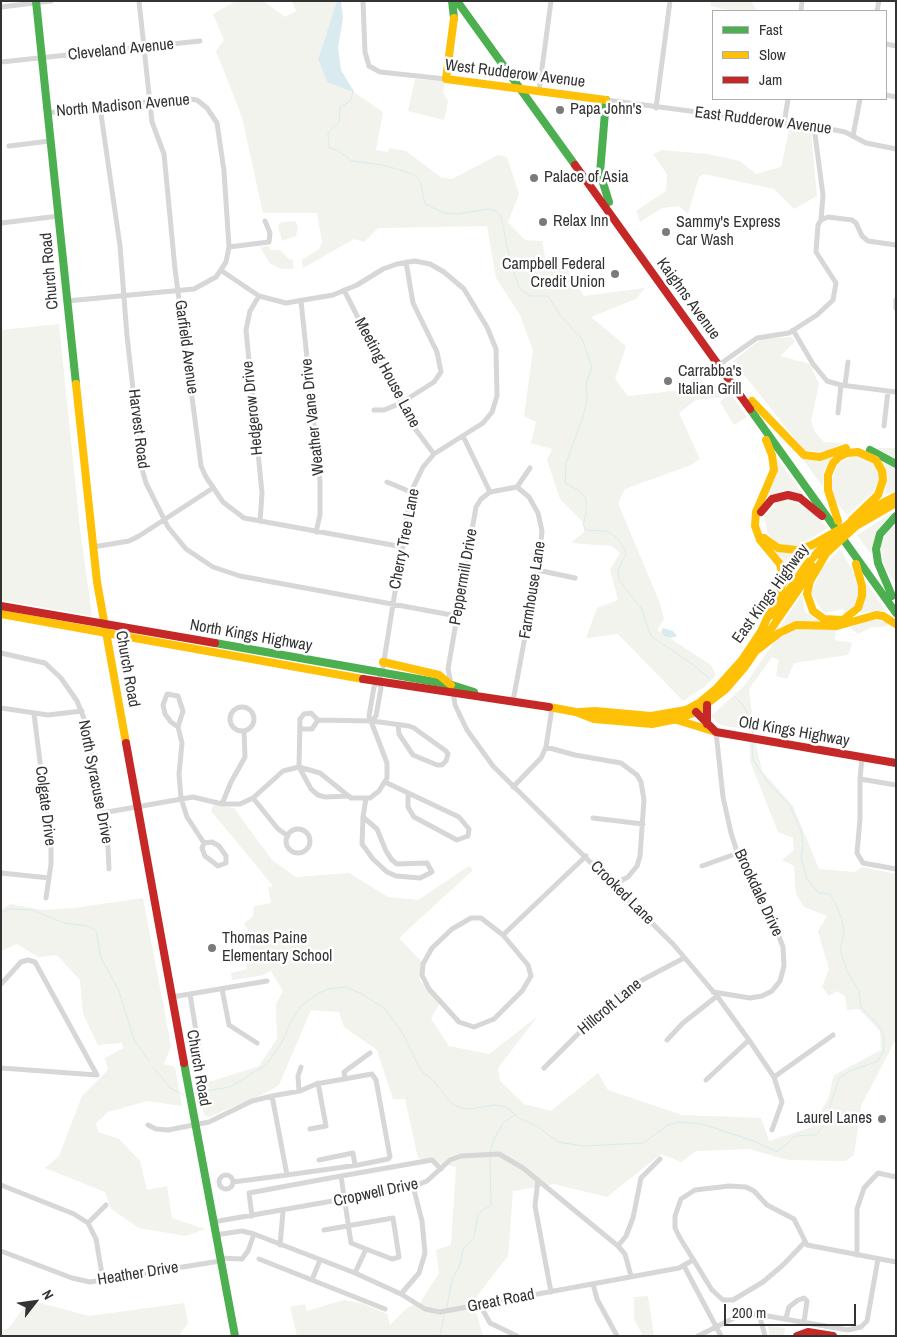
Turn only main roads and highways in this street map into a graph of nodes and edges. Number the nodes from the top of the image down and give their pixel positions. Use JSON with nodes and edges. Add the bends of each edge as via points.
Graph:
{"nodes":[{"id":1,"x":452,"y":1,"type":"edge"},
{"id":2,"x":457,"y":1,"type":"edge"},
{"id":3,"x":464,"y":1,"type":"edge"},
{"id":4,"x":36,"y":2,"type":"edge"},
{"id":5,"x":524,"y":90,"type":"junction"},
{"id":6,"x":609,"y":202,"type":"junction"},
{"id":7,"x":752,"y":401,"type":"junction"},
{"id":8,"x":758,"y":420,"type":"junction"},
{"id":9,"x":896,"y":464,"type":"edge"},
{"id":10,"x":896,"y":496,"type":"edge"},
{"id":11,"x":896,"y":503,"type":"edge"},
{"id":12,"x":896,"y":516,"type":"edge"},
{"id":13,"x":854,"y":523,"type":"junction"},
{"id":14,"x":838,"y":525,"type":"junction"},
{"id":15,"x":830,"y":541,"type":"junction"},
{"id":16,"x":852,"y":551,"type":"junction"},
{"id":17,"x":827,"y":552,"type":"junction"},
{"id":18,"x":894,"y":598,"type":"edge"},
{"id":19,"x":1,"y":606,"type":"edge"},
{"id":20,"x":896,"y":613,"type":"edge"},
{"id":21,"x":1,"y":614,"type":"edge"},
{"id":22,"x":105,"y":624,"type":"junction"},
{"id":23,"x":896,"y":624,"type":"edge"},
{"id":24,"x":107,"y":632,"type":"junction"},
{"id":25,"x":759,"y":636,"type":"junction"},
{"id":26,"x":757,"y":650,"type":"junction"},
{"id":27,"x":383,"y":662,"type":"road end"},
{"id":28,"x":448,"y":669,"type":"road end"},
{"id":29,"x":439,"y":675,"type":"junction"},
{"id":30,"x":380,"y":677,"type":"junction"},
{"id":31,"x":452,"y":685,"type":"junction"},
{"id":32,"x":725,"y":685,"type":"junction"},
{"id":33,"x":496,"y":698,"type":"junction"},
{"id":34,"x":707,"y":705,"type":"junction"},
{"id":35,"x":576,"y":712,"type":"junction"},
{"id":36,"x":696,"y":712,"type":"junction"},
{"id":37,"x":677,"y":720,"type":"junction"},
{"id":38,"x":707,"y":724,"type":"junction"},
{"id":39,"x":716,"y":732,"type":"junction"},
{"id":40,"x":896,"y":763,"type":"edge"},
{"id":41,"x":235,"y":1336,"type":"edge"},
{"id":42,"x":797,"y":1336,"type":"edge"},
{"id":43,"x":833,"y":1336,"type":"edge"}],
"edges":[{"from":1,"to":5,"type":"main road","name":"West Rudderow Avenue","via":[[454,18],[446,79]]},
{"from":2,"to":5,"type":"main road","name":"Kaighns Avenue"},
{"from":3,"to":5,"type":"main road","name":"Kaighns Avenue"},
{"from":4,"to":22,"type":"main road","name":"Church Road","via":[[93,547]]},
{"from":5,"to":6,"type":"main road","name":"Kaighns Avenue"},
{"from":5,"to":6,"type":"main road","name":"West Rudderow Avenue","via":[[606,100],[600,169]]},
{"from":5,"to":8,"type":"main road","name":"Kaighns Avenue"},
{"from":6,"to":7,"type":"main road","name":"Kaighns Avenue"},
{"from":7,"to":9,"type":"main road","via":[[798,451],[808,456],[820,457],[860,447]]},
{"from":7,"to":14,"type":"main road","name":"Kaighns Avenue"},
{"from":8,"to":14,"type":"main road","name":"Kaighns Avenue"},
{"from":8,"to":25,"type":"main road","via":[[772,454],[774,470],[756,512],[754,526],[760,540],[780,564],[784,577],[782,589]]},
{"from":10,"to":13,"type":"main road"},
{"from":11,"to":13,"type":"main road"},
{"from":12,"to":18,"type":"main road","via":[[880,534],[876,549],[878,563]]},
{"from":13,"to":14,"type":"main road"},
{"from":13,"to":14,"type":"main road","via":[[878,495],[883,480],[876,460],[858,452],[839,457],[828,475],[828,490]]},
{"from":13,"to":15,"type":"main road"},
{"from":14,"to":15,"type":"main road"},
{"from":14,"to":15,"type":"main road","via":[[792,495],[772,499],[761,514],[759,525],[763,536],[778,548],[802,549]]},
{"from":14,"to":16,"type":"main road","name":"Kaighns Avenue"},
{"from":14,"to":18,"type":"main road","name":"Kaighns Avenue"},
{"from":15,"to":17,"type":"main road"},
{"from":15,"to":25,"type":"main road","name":"East Kings Highway","via":[[802,572]]},
{"from":16,"to":17,"type":"main road","via":[[862,580],[862,596],[853,614],[835,621],[818,616],[807,598],[809,584]]},
{"from":16,"to":20,"type":"main road","name":"Kaighns Avenue"},
{"from":17,"to":26,"type":"main road","via":[[801,584]]},
{"from":19,"to":22,"type":"main road","name":"North Kings Highway"},
{"from":21,"to":24,"type":"main road","name":"North Kings Highway"},
{"from":22,"to":24,"type":"main road","name":"Church Road"},
{"from":22,"to":30,"type":"main road","name":"North Kings Highway"},
{"from":23,"to":26,"type":"main road","via":[[876,614],[837,626],[796,625],[779,632]]},
{"from":24,"to":30,"type":"main road","name":"North Kings Highway"},
{"from":24,"to":41,"type":"main road","name":"Church Road"},
{"from":25,"to":32,"type":"main road","name":"East Kings Highway"},
{"from":26,"to":32,"type":"main road"},
{"from":27,"to":29,"type":"main road"},
{"from":28,"to":29,"type":"main road"},
{"from":29,"to":31,"type":"main road"},
{"from":30,"to":31,"type":"main road","name":"North Kings Highway"},
{"from":30,"to":33,"type":"main road","name":"North Kings Highway","via":[[453,694]]},
{"from":31,"to":33,"type":"main road","name":"North Kings Highway"},
{"from":32,"to":34,"type":"main road","name":"North Kings Highway"},
{"from":32,"to":35,"type":"main road","name":"North Kings Highway","via":[[699,703],[672,714]]},
{"from":33,"to":35,"type":"main road","name":"North Kings Highway"},
{"from":34,"to":36,"type":"main road","name":"North Kings Highway"},
{"from":34,"to":38,"type":"main road"},
{"from":35,"to":37,"type":"main road","name":"North Kings Highway","via":[[594,719],[629,723]]},
{"from":36,"to":37,"type":"main road","name":"North Kings Highway"},
{"from":36,"to":38,"type":"main road","name":"Old Kings Highway"},
{"from":37,"to":39,"type":"main road"},
{"from":38,"to":39,"type":"main road","name":"Old Kings Highway"},
{"from":39,"to":40,"type":"main road","name":"Old Kings Highway"},
{"from":42,"to":43,"type":"main road","via":[[808,1332]]}]}
